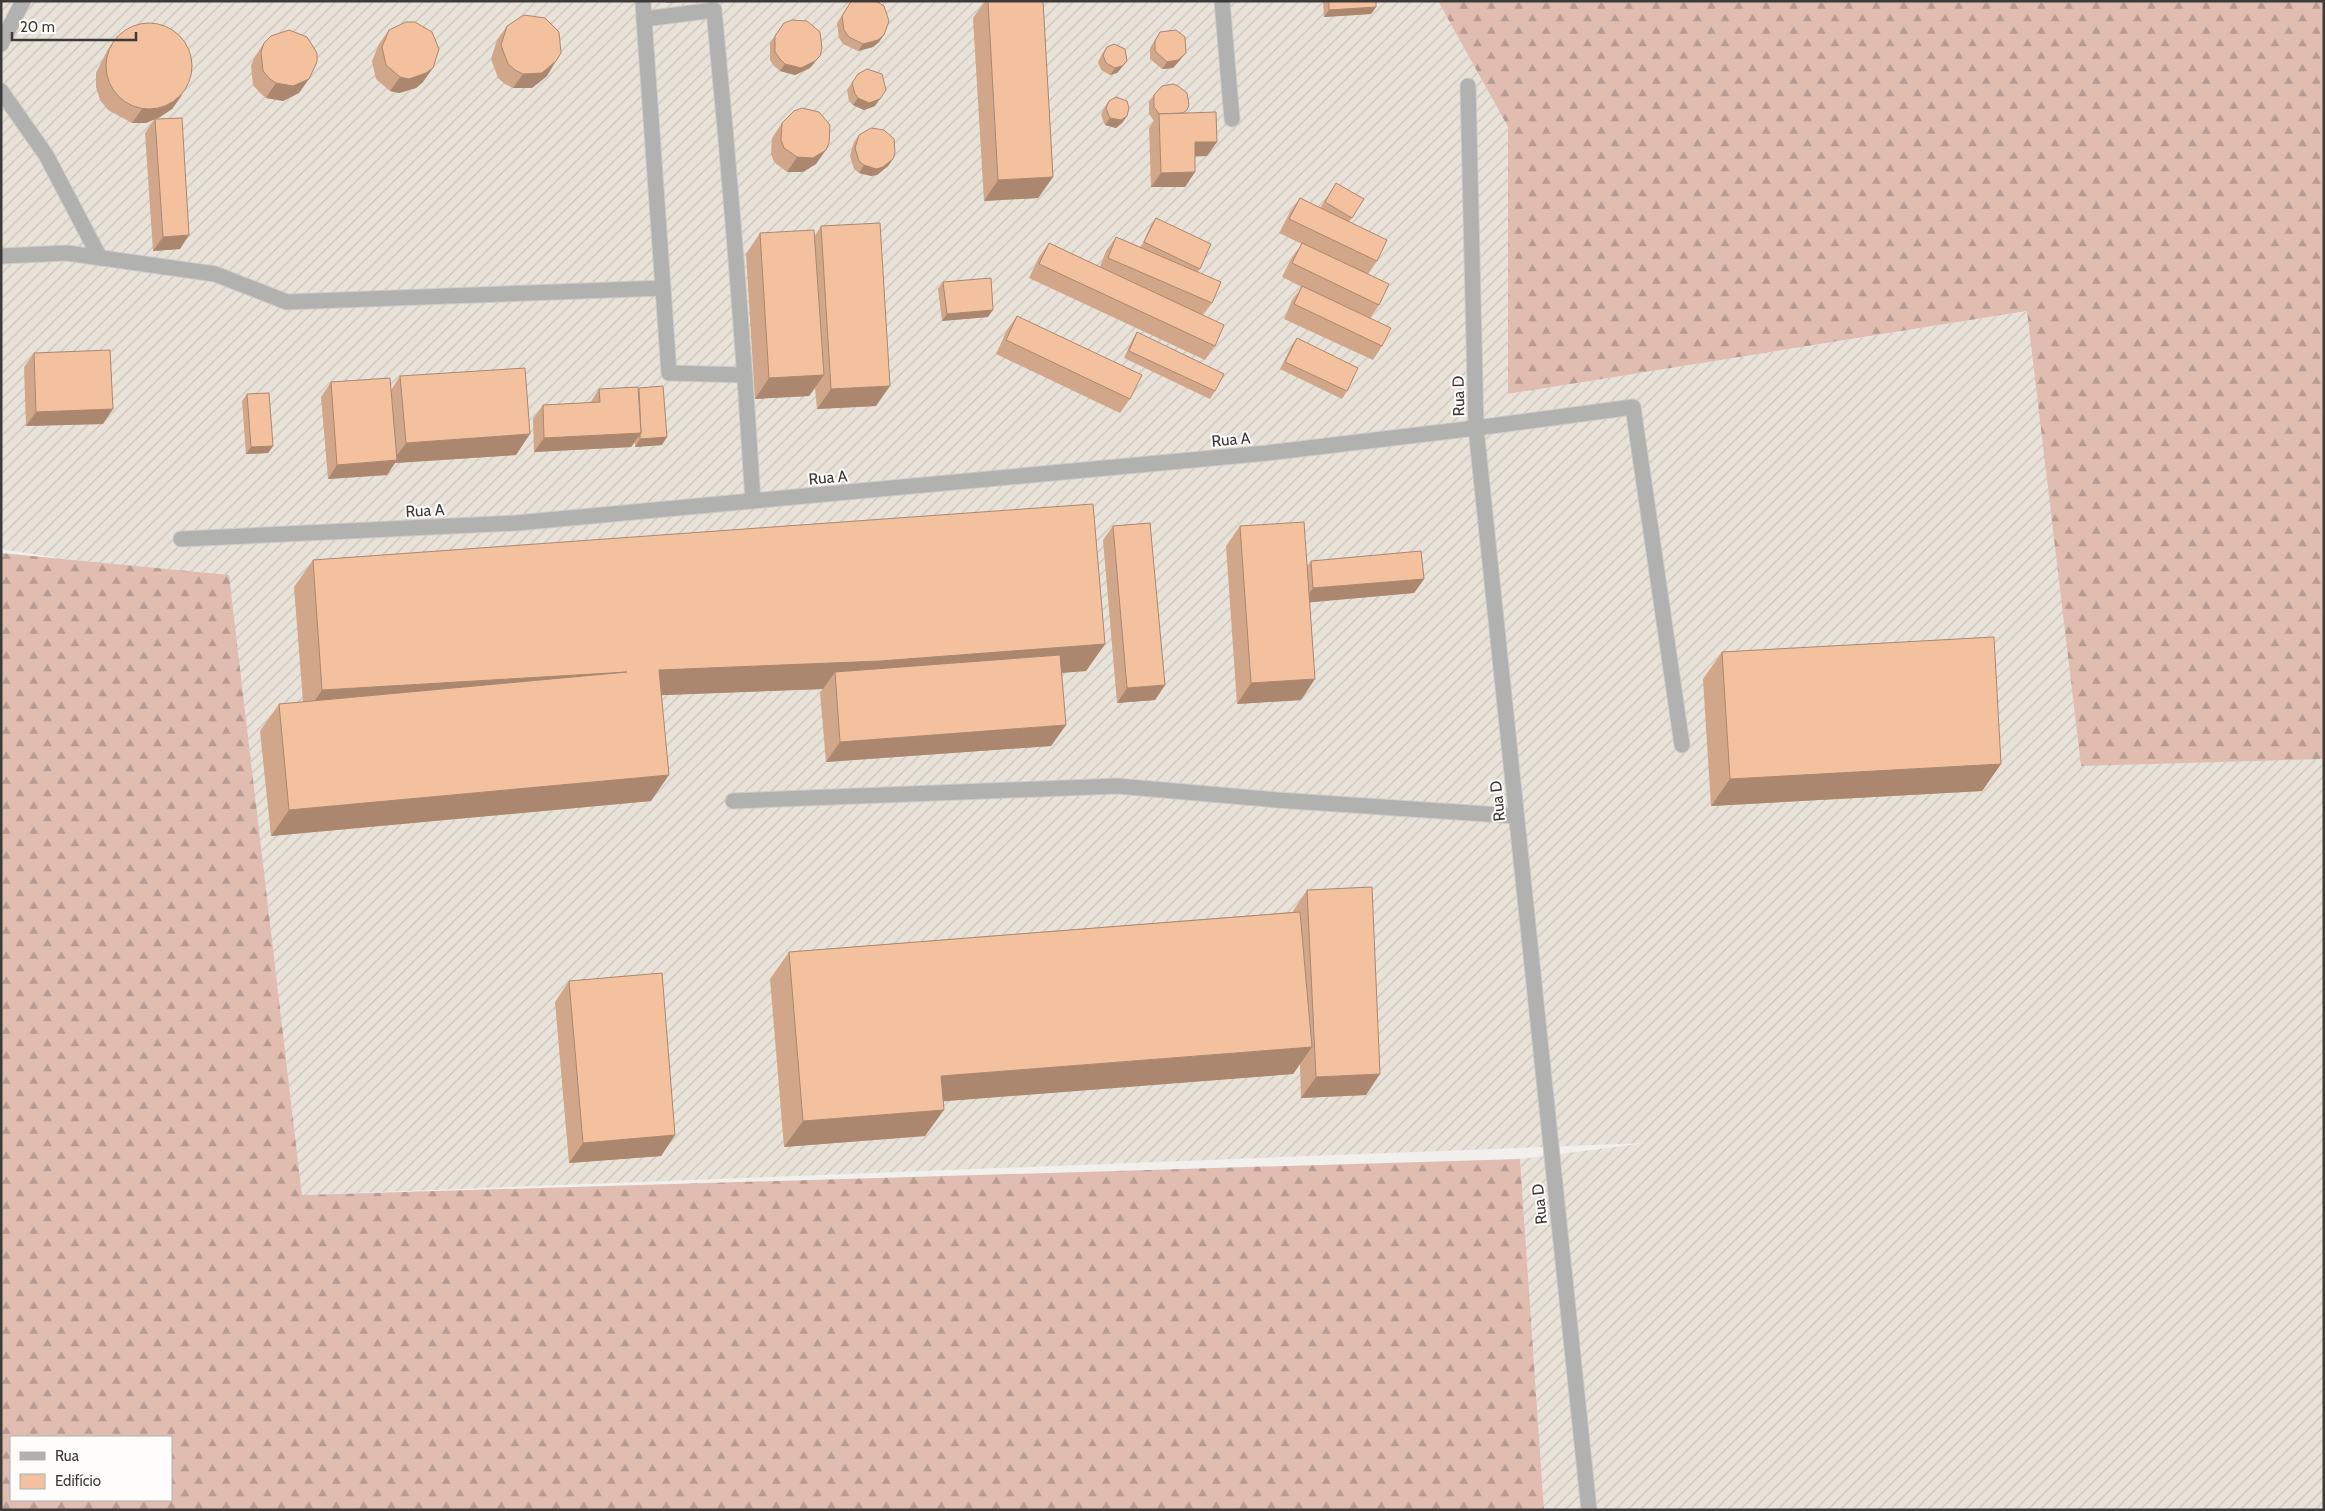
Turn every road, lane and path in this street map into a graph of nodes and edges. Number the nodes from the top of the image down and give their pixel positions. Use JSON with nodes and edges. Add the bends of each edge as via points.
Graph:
{"nodes":[{"id":1,"x":23,"y":1,"type":"edge"},
{"id":2,"x":643,"y":1,"type":"edge"},
{"id":3,"x":1222,"y":1,"type":"edge"},
{"id":4,"x":644,"y":19,"type":"junction"},
{"id":5,"x":1,"y":44,"type":"edge"},
{"id":6,"x":1468,"y":86,"type":"dead end"},
{"id":7,"x":1,"y":91,"type":"edge"},
{"id":8,"x":1232,"y":119,"type":"dead end"},
{"id":9,"x":1,"y":256,"type":"edge"},
{"id":10,"x":100,"y":258,"type":"junction"},
{"id":11,"x":663,"y":288,"type":"junction"},
{"id":12,"x":745,"y":375,"type":"junction"},
{"id":13,"x":1476,"y":428,"type":"junction"},
{"id":14,"x":753,"y":501,"type":"junction"},
{"id":15,"x":181,"y":539,"type":"dead end"},
{"id":16,"x":1682,"y":745,"type":"dead end"},
{"id":17,"x":733,"y":801,"type":"dead end"},
{"id":18,"x":1516,"y":816,"type":"junction"},
{"id":19,"x":1589,"y":1510,"type":"edge"}],
"edges":[{"from":1,"to":5,"type":"street"},
{"from":2,"to":4,"type":"street"},
{"from":3,"to":8,"type":"street"},
{"from":4,"to":11,"type":"street"},
{"from":4,"to":12,"type":"street","via":[[714,10]]},
{"from":6,"to":13,"type":"street","name":"Rua D"},
{"from":7,"to":10,"type":"street","via":[[46,155]]},
{"from":9,"to":10,"type":"street","via":[[67,253]]},
{"from":10,"to":11,"type":"street","via":[[215,274],[287,302]]},
{"from":11,"to":12,"type":"street","via":[[669,373]]},
{"from":12,"to":14,"type":"street"},
{"from":13,"to":14,"type":"street","name":"Rua A","via":[[1258,454]]},
{"from":13,"to":16,"type":"street","name":"Rua A","via":[[1633,407]]},
{"from":13,"to":18,"type":"street","name":"Rua D"},
{"from":14,"to":15,"type":"street","name":"Rua A","via":[[516,523]]},
{"from":17,"to":18,"type":"street","via":[[1117,786]]},
{"from":18,"to":19,"type":"street","name":"Rua D"}]}
